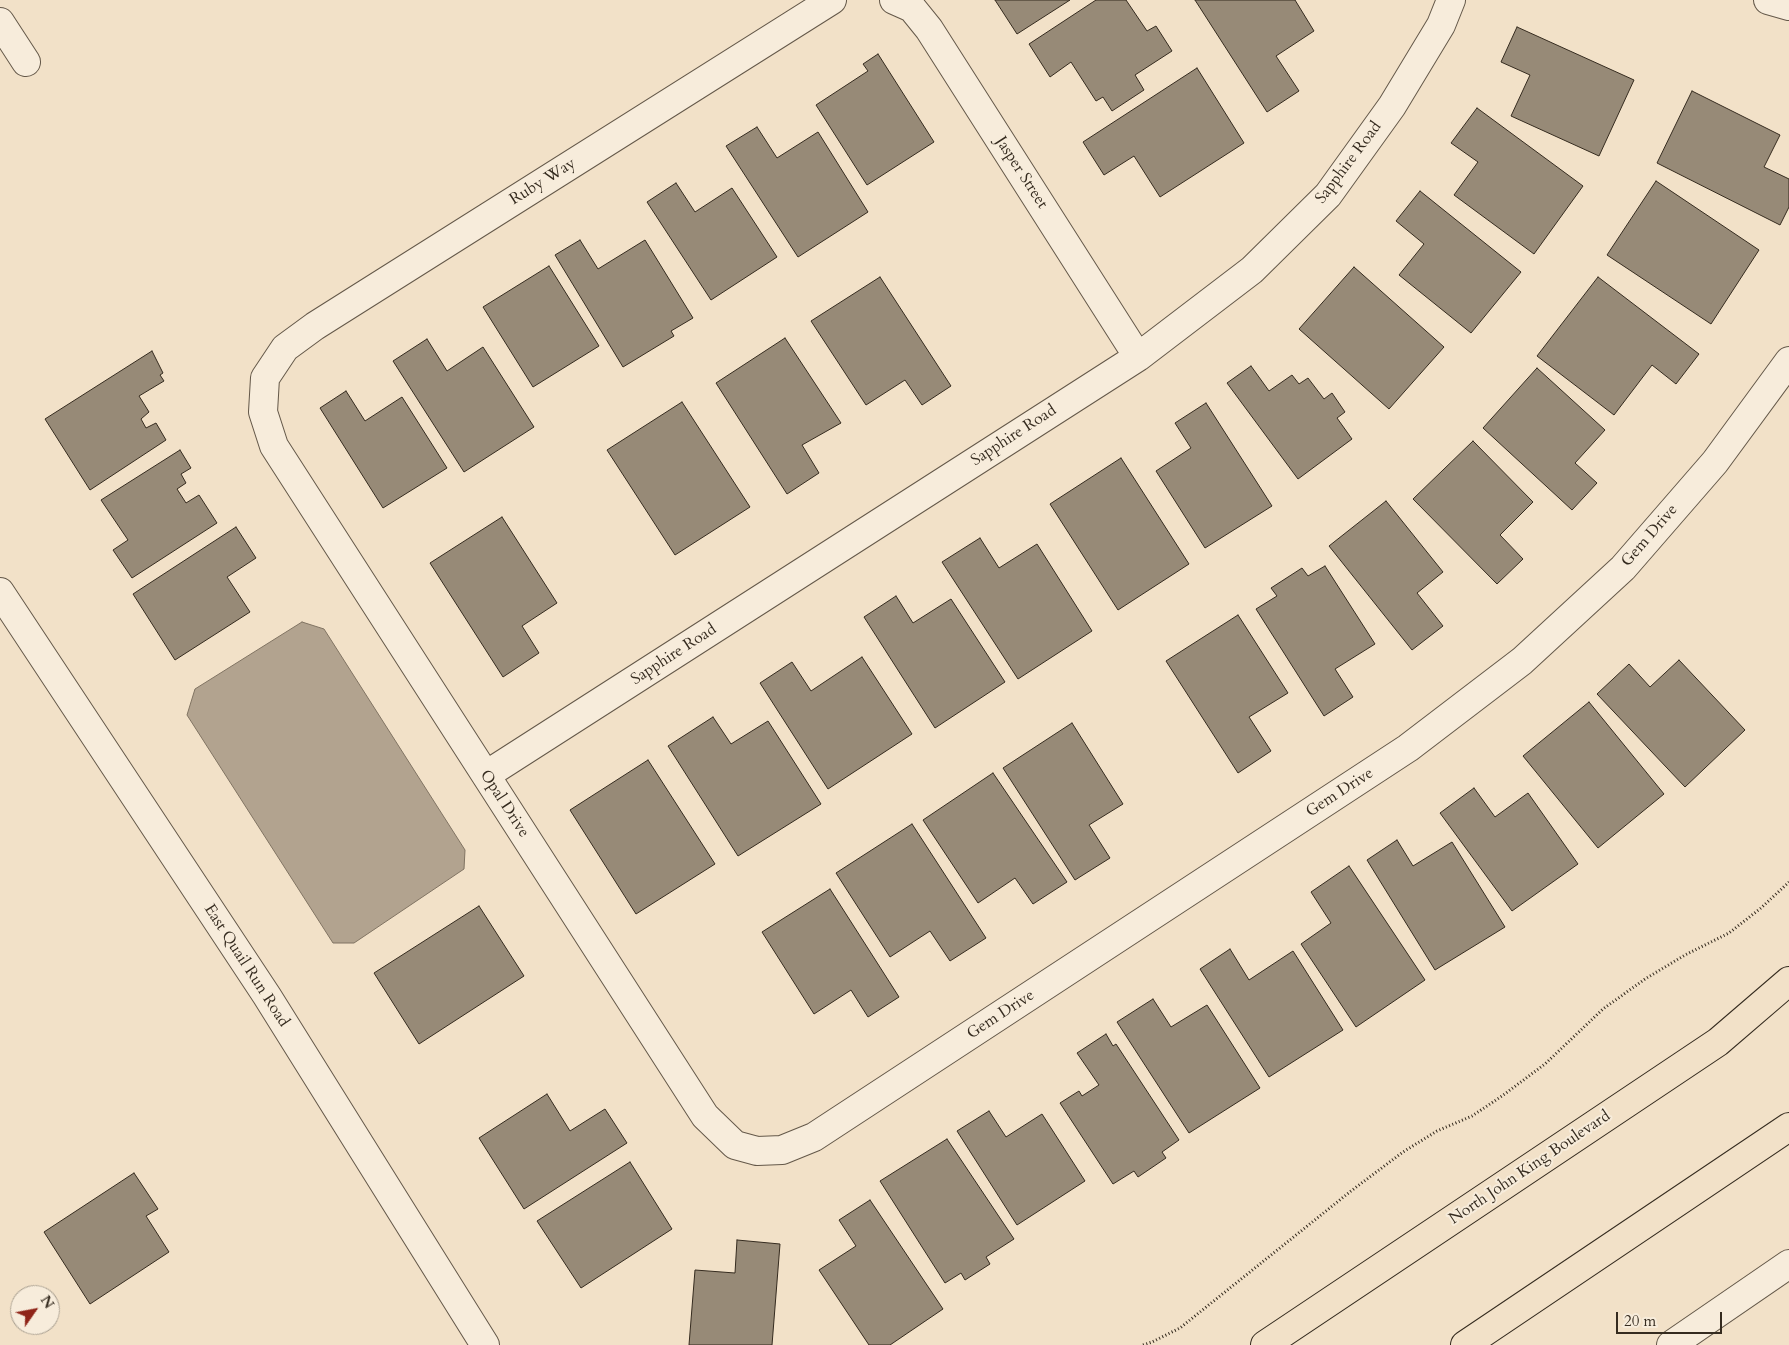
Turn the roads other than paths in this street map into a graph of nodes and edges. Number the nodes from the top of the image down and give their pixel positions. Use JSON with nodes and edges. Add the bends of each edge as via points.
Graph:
{"nodes":[{"id":1,"x":832,"y":0,"type":"edge"},
{"id":2,"x":894,"y":0,"type":"edge"},
{"id":3,"x":1451,"y":0,"type":"edge"},
{"id":4,"x":1768,"y":0,"type":"edge"},
{"id":5,"x":1789,"y":6,"type":"edge"},
{"id":6,"x":0,"y":22,"type":"edge"},
{"id":7,"x":26,"y":62,"type":"dead end"},
{"id":8,"x":1138,"y":357,"type":"junction"},
{"id":9,"x":1789,"y":361,"type":"edge"},
{"id":10,"x":265,"y":378,"type":"joint"},
{"id":11,"x":0,"y":592,"type":"edge"},
{"id":12,"x":486,"y":776,"type":"junction"},
{"id":13,"x":1789,"y":982,"type":"edge"},
{"id":14,"x":1789,"y":1126,"type":"edge"},
{"id":15,"x":814,"y":1137,"type":"joint"},
{"id":16,"x":1789,"y":1264,"type":"edge"},
{"id":17,"x":485,"y":1345,"type":"edge"},
{"id":18,"x":1265,"y":1345,"type":"edge"},
{"id":19,"x":1464,"y":1345,"type":"edge"},
{"id":20,"x":1671,"y":1345,"type":"edge"}],
"edges":[{"from":1,"to":10,"type":"street","name":"Ruby Way","via":[[315,326],[285,348]]},
{"from":2,"to":8,"type":"street","name":"Jasper Street","via":[[912,8],[929,29]]},
{"from":3,"to":8,"type":"street","name":"Sapphire Road","via":[[1441,25],[1392,106],[1328,195],[1252,270]]},
{"from":4,"to":5,"type":"street"},
{"from":6,"to":7,"type":"street"},
{"from":8,"to":12,"type":"street","name":"Sapphire Road"},
{"from":9,"to":15,"type":"street","name":"Gem Drive","via":[[1715,462],[1623,568],[1522,661],[1408,748]]},
{"from":10,"to":12,"type":"street","name":"Opal Drive","via":[[263,412],[274,446]]},
{"from":11,"to":17,"type":"street","name":"East Quail Run Road","via":[[267,996]]},
{"from":12,"to":15,"type":"street","name":"Opal Drive","via":[[705,1116],[735,1145],[757,1151],[782,1150]]},
{"from":13,"to":18,"type":"main road","name":"North John King Boulevard","via":[[1718,1042]]},
{"from":14,"to":19,"type":"main road"},
{"from":16,"to":20,"type":"street"}]}
